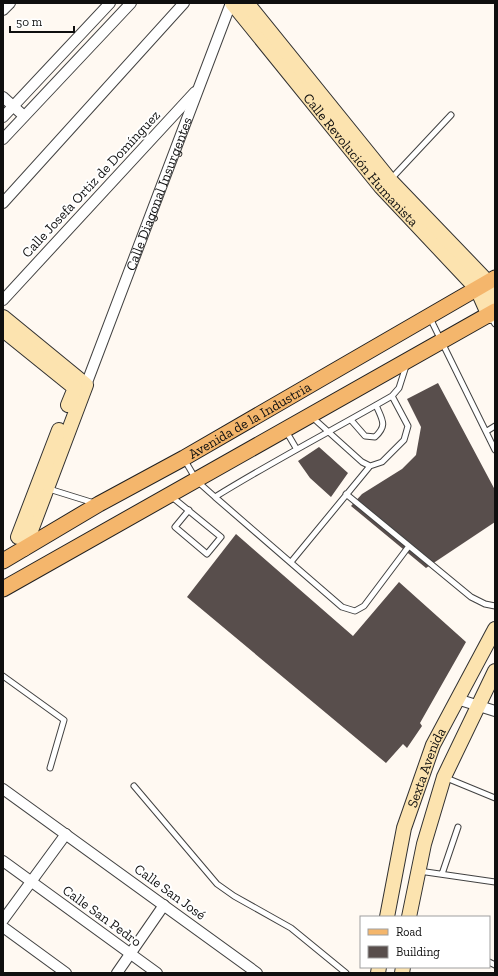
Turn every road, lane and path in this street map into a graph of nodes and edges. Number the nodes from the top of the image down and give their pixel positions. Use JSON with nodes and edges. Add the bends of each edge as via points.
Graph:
{"nodes":[{"id":1,"x":10,"y":3,"type":"edge"},
{"id":2,"x":131,"y":3,"type":"edge"},
{"id":3,"x":184,"y":3,"type":"edge"},
{"id":4,"x":232,"y":3,"type":"edge"},
{"id":5,"x":247,"y":3,"type":"edge"},
{"id":6,"x":107,"y":7,"type":"edge"},
{"id":7,"x":3,"y":10,"type":"edge"},
{"id":8,"x":114,"y":20,"type":"junction"},
{"id":9,"x":199,"y":87,"type":"junction"},
{"id":10,"x":3,"y":97,"type":"edge"},
{"id":11,"x":13,"y":106,"type":"junction"},
{"id":12,"x":451,"y":115,"type":"dead end"},
{"id":13,"x":24,"y":116,"type":"junction"},
{"id":14,"x":3,"y":117,"type":"edge"},
{"id":15,"x":3,"y":139,"type":"edge"},
{"id":16,"x":386,"y":184,"type":"junction"},
{"id":17,"x":3,"y":203,"type":"edge"},
{"id":18,"x":487,"y":283,"type":"edge"},
{"id":19,"x":3,"y":300,"type":"edge"},
{"id":20,"x":495,"y":300,"type":"edge"},
{"id":21,"x":3,"y":317,"type":"edge"},
{"id":22,"x":430,"y":317,"type":"junction"},
{"id":23,"x":493,"y":317,"type":"edge"},
{"id":24,"x":4,"y":331,"type":"edge"},
{"id":25,"x":442,"y":341,"type":"junction"},
{"id":26,"x":408,"y":361,"type":"junction"},
{"id":27,"x":80,"y":387,"type":"junction"},
{"id":28,"x":392,"y":396,"type":"junction"},
{"id":29,"x":376,"y":405,"type":"junction"},
{"id":30,"x":311,"y":416,"type":"junction"},
{"id":31,"x":351,"y":420,"type":"junction"},
{"id":32,"x":495,"y":426,"type":"edge"},
{"id":33,"x":285,"y":430,"type":"junction"},
{"id":34,"x":487,"y":431,"type":"junction"},
{"id":35,"x":328,"y":433,"type":"junction"},
{"id":36,"x":296,"y":448,"type":"junction"},
{"id":37,"x":495,"y":450,"type":"edge"},
{"id":38,"x":184,"y":458,"type":"junction"},
{"id":39,"x":370,"y":466,"type":"junction"},
{"id":40,"x":197,"y":481,"type":"junction"},
{"id":41,"x":48,"y":488,"type":"junction"},
{"id":42,"x":346,"y":494,"type":"junction"},
{"id":43,"x":170,"y":496,"type":"junction"},
{"id":44,"x":215,"y":497,"type":"junction"},
{"id":45,"x":99,"y":504,"type":"junction"},
{"id":46,"x":188,"y":510,"type":"junction"},
{"id":47,"x":410,"y":546,"type":"junction"},
{"id":48,"x":13,"y":556,"type":"edge"},
{"id":49,"x":292,"y":562,"type":"junction"},
{"id":50,"x":3,"y":589,"type":"edge"},
{"id":51,"x":495,"y":606,"type":"edge"},
{"id":52,"x":495,"y":629,"type":"edge"},
{"id":53,"x":495,"y":671,"type":"edge"},
{"id":54,"x":3,"y":676,"type":"edge"},
{"id":55,"x":457,"y":699,"type":"junction"},
{"id":56,"x":478,"y":704,"type":"junction"},
{"id":57,"x":495,"y":711,"type":"edge"},
{"id":58,"x":50,"y":768,"type":"dead end"},
{"id":59,"x":444,"y":777,"type":"junction"},
{"id":60,"x":134,"y":786,"type":"dead end"},
{"id":61,"x":3,"y":789,"type":"edge"},
{"id":62,"x":495,"y":798,"type":"edge"},
{"id":63,"x":458,"y":827,"type":"dead end"},
{"id":64,"x":66,"y":834,"type":"junction"},
{"id":65,"x":3,"y":861,"type":"edge"},
{"id":66,"x":418,"y":870,"type":"junction"},
{"id":67,"x":442,"y":874,"type":"junction"},
{"id":68,"x":30,"y":881,"type":"junction"},
{"id":69,"x":495,"y":882,"type":"edge"},
{"id":70,"x":164,"y":905,"type":"junction"},
{"id":71,"x":387,"y":916,"type":"edge"},
{"id":72,"x":409,"y":916,"type":"edge"},
{"id":73,"x":3,"y":920,"type":"edge"},
{"id":74,"x":3,"y":927,"type":"edge"},
{"id":75,"x":130,"y":953,"type":"junction"},
{"id":76,"x":66,"y":973,"type":"edge"},
{"id":77,"x":116,"y":973,"type":"edge"},
{"id":78,"x":157,"y":973,"type":"edge"},
{"id":79,"x":257,"y":973,"type":"edge"},
{"id":80,"x":346,"y":973,"type":"edge"}],
"edges":[{"from":1,"to":7,"type":"street"},
{"from":2,"to":8,"type":"street"},
{"from":3,"to":17,"type":"street"},
{"from":4,"to":9,"type":"street","name":"Calle Diagonal Insurgentes"},
{"from":4,"to":16,"type":"street","name":"Calle Revolución Humanista"},
{"from":5,"to":16,"type":"street","name":"Calle Revolución Humanista"},
{"from":6,"to":8,"type":"street"},
{"from":6,"to":11,"type":"street"},
{"from":8,"to":13,"type":"street"},
{"from":9,"to":19,"type":"street","name":"Calle Josefa Ortiz de Domínguez"},
{"from":9,"to":27,"type":"street","name":"Calle Diagonal Insurgentes"},
{"from":10,"to":11,"type":"street"},
{"from":11,"to":13,"type":"street"},
{"from":11,"to":14,"type":"street"},
{"from":12,"to":16,"type":"lane"},
{"from":13,"to":15,"type":"street"},
{"from":16,"to":18,"type":"street","name":"Calle Revolución Humanista"},
{"from":18,"to":20,"type":"street","name":"Calle Revolución Humanista"},
{"from":18,"to":22,"type":"main road","name":"Avenida de la Industria"},
{"from":18,"to":23,"type":"street","name":"Calle Revolución Humanista"},
{"from":21,"to":27,"type":"street"},
{"from":22,"to":25,"type":"lane"},
{"from":22,"to":38,"type":"main road","name":"Avenida de la Industria"},
{"from":23,"to":25,"type":"main road","name":"Avenida de la Industria"},
{"from":24,"to":27,"type":"street"},
{"from":25,"to":26,"type":"main road","name":"Avenida de la Industria"},
{"from":25,"to":34,"type":"lane"},
{"from":26,"to":28,"type":"lane","via":[[399,388]]},
{"from":26,"to":30,"type":"main road","name":"Avenida de la Industria"},
{"from":27,"to":41,"type":"street","name":"Calle Diagonal Insurgentes"},
{"from":27,"to":48,"type":"street","name":"Calle Diagonal Insurgentes"},
{"from":28,"to":29,"type":"lane"},
{"from":28,"to":39,"type":"lane","via":[[408,426],[404,440],[382,462]]},
{"from":29,"to":31,"type":"lane"},
{"from":29,"to":31,"type":"lane","via":[[384,423],[382,431],[375,437],[364,436]]},
{"from":30,"to":33,"type":"main road","name":"Avenida de la Industria"},
{"from":30,"to":35,"type":"lane"},
{"from":31,"to":35,"type":"lane"},
{"from":32,"to":34,"type":"lane"},
{"from":33,"to":36,"type":"lane"},
{"from":33,"to":40,"type":"main road","name":"Avenida de la Industria"},
{"from":34,"to":37,"type":"lane"},
{"from":35,"to":36,"type":"lane"},
{"from":35,"to":39,"type":"lane"},
{"from":36,"to":44,"type":"lane"},
{"from":38,"to":40,"type":"lane"},
{"from":38,"to":45,"type":"main road","name":"Avenida de la Industria"},
{"from":39,"to":42,"type":"lane"},
{"from":40,"to":43,"type":"main road","name":"Avenida de la Industria"},
{"from":40,"to":44,"type":"lane"},
{"from":41,"to":45,"type":"lane"},
{"from":41,"to":48,"type":"street","name":"Calle Diagonal Insurgentes"},
{"from":42,"to":47,"type":"lane"},
{"from":42,"to":49,"type":"lane"},
{"from":43,"to":46,"type":"lane"},
{"from":43,"to":50,"type":"main road","name":"Avenida de la Industria"},
{"from":44,"to":49,"type":"lane"},
{"from":45,"to":48,"type":"main road","name":"Avenida de la Industria"},
{"from":46,"to":46,"type":"lane","via":[[175,527],[207,554],[221,538]]},
{"from":47,"to":49,"type":"lane","via":[[364,606],[355,612],[342,607]]},
{"from":47,"to":51,"type":"lane","via":[[471,597]]},
{"from":52,"to":55,"type":"street","name":"Sexta Avenida"},
{"from":53,"to":56,"type":"street","name":"Sexta Avenida"},
{"from":54,"to":58,"type":"lane","via":[[64,720]]},
{"from":55,"to":56,"type":"street"},
{"from":55,"to":71,"type":"street","name":"Sexta Avenida","via":[[433,745],[404,828]]},
{"from":56,"to":57,"type":"street"},
{"from":56,"to":59,"type":"street","name":"Sexta Avenida"},
{"from":59,"to":62,"type":"lane"},
{"from":59,"to":66,"type":"street","name":"Sexta Avenida"},
{"from":60,"to":80,"type":"lane","via":[[217,884],[291,928]]},
{"from":61,"to":64,"type":"street","name":"Calle San José"},
{"from":63,"to":67,"type":"lane"},
{"from":64,"to":68,"type":"street"},
{"from":64,"to":70,"type":"street","name":"Calle San José"},
{"from":65,"to":68,"type":"street","name":"Calle San Pedro"},
{"from":66,"to":67,"type":"lane"},
{"from":66,"to":72,"type":"street","name":"Sexta Avenida"},
{"from":67,"to":69,"type":"lane"},
{"from":68,"to":73,"type":"street"},
{"from":68,"to":75,"type":"street","name":"Calle San Pedro"},
{"from":70,"to":75,"type":"street"},
{"from":70,"to":79,"type":"street","name":"Calle San José"},
{"from":74,"to":76,"type":"street"},
{"from":75,"to":77,"type":"street"},
{"from":75,"to":78,"type":"street","name":"Calle San Pedro"}]}
